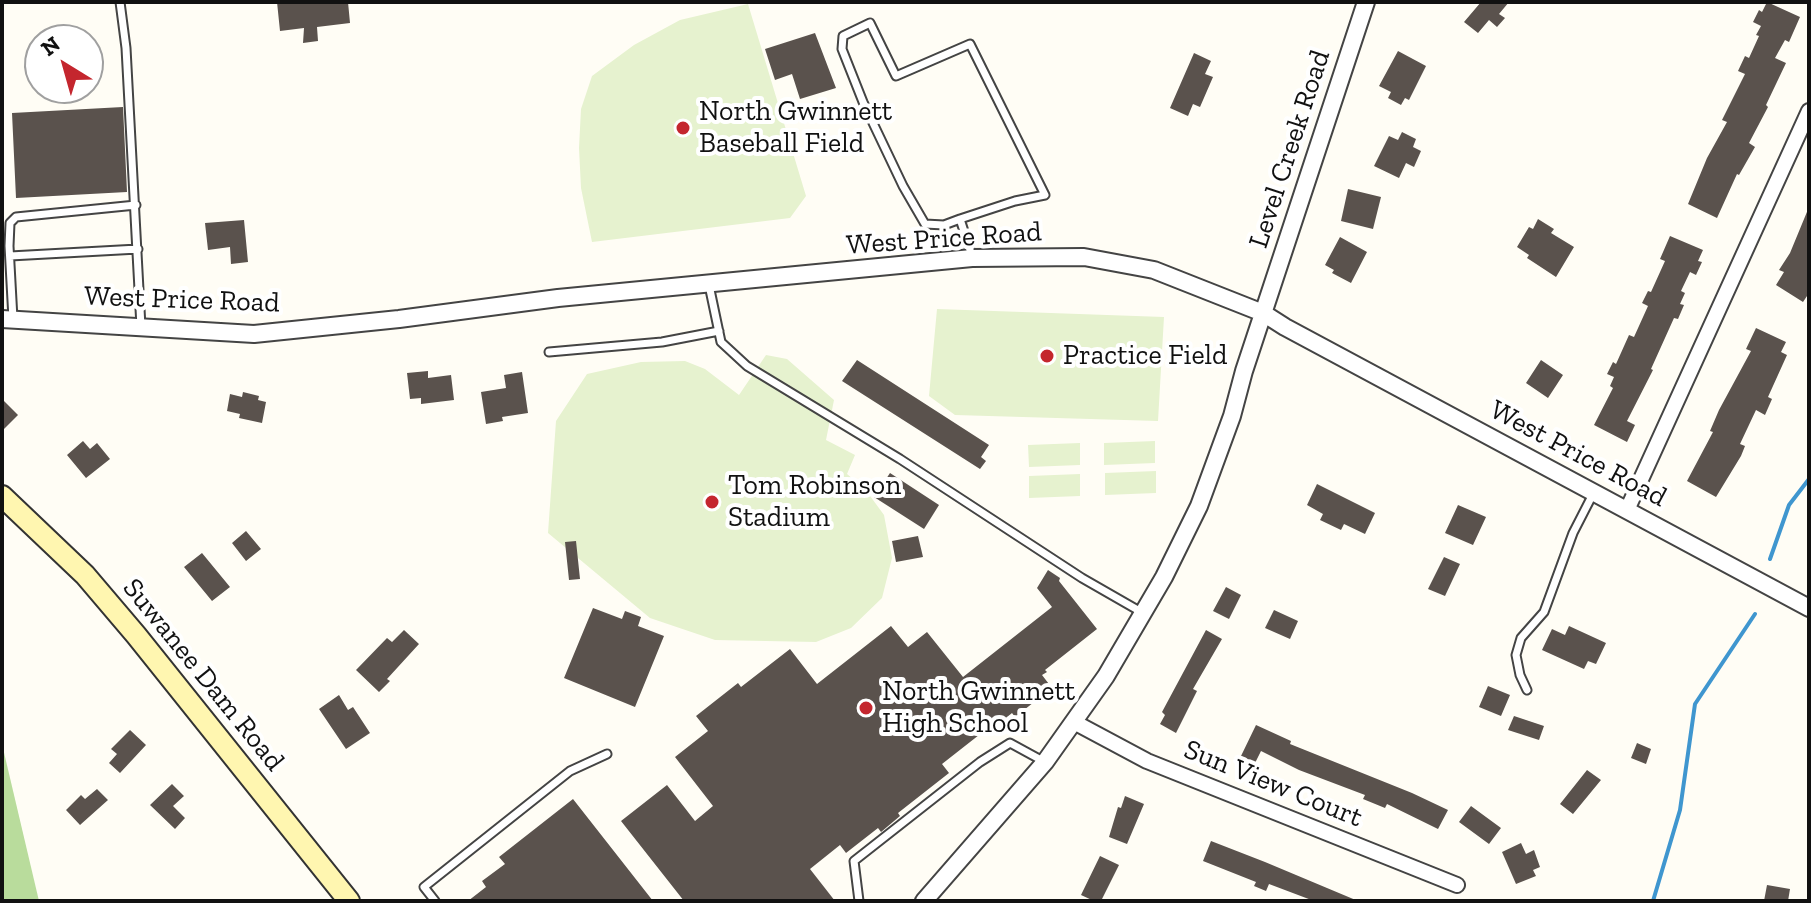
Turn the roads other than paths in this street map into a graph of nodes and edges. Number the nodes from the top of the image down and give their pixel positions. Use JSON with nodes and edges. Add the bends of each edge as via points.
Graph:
{"nodes":[{"id":1,"x":120,"y":2,"type":"edge"},
{"id":2,"x":1366,"y":2,"type":"edge"},
{"id":3,"x":1809,"y":111,"type":"edge"},
{"id":4,"x":136,"y":205,"type":"junction"},
{"id":5,"x":960,"y":219,"type":"junction"},
{"id":6,"x":138,"y":249,"type":"junction"},
{"id":7,"x":10,"y":256,"type":"junction"},
{"id":8,"x":972,"y":258,"type":"junction"},
{"id":9,"x":709,"y":283,"type":"junction"},
{"id":10,"x":1263,"y":313,"type":"junction"},
{"id":11,"x":8,"y":319,"type":"edge"},
{"id":12,"x":141,"y":327,"type":"junction"},
{"id":13,"x":719,"y":331,"type":"junction"},
{"id":14,"x":549,"y":352,"type":"dead end"},
{"id":15,"x":1594,"y":492,"type":"junction"},
{"id":16,"x":2,"y":496,"type":"edge"},
{"id":17,"x":1627,"y":510,"type":"junction"},
{"id":18,"x":1809,"y":608,"type":"edge"},
{"id":19,"x":1143,"y":613,"type":"junction"},
{"id":20,"x":1527,"y":690,"type":"dead end"},
{"id":21,"x":1074,"y":722,"type":"junction"},
{"id":22,"x":607,"y":754,"type":"dead end"},
{"id":23,"x":1045,"y":762,"type":"junction"},
{"id":24,"x":1457,"y":885,"type":"dead end"},
{"id":25,"x":349,"y":901,"type":"edge"},
{"id":26,"x":435,"y":901,"type":"edge"},
{"id":27,"x":859,"y":901,"type":"edge"},
{"id":28,"x":924,"y":901,"type":"edge"}],
"edges":[{"from":1,"to":4,"type":"lane"},
{"from":2,"to":10,"type":"street","name":"Level Creek Road"},
{"from":3,"to":17,"type":"street"},
{"from":4,"to":6,"type":"lane"},
{"from":4,"to":7,"type":"lane","via":[[16,217],[10,223]]},
{"from":5,"to":5,"type":"lane","via":[[1045,195],[970,44],[896,76],[870,23],[843,36],[842,49],[863,102],[925,224]]},
{"from":5,"to":8,"type":"lane"},
{"from":6,"to":7,"type":"lane"},
{"from":6,"to":12,"type":"lane"},
{"from":7,"to":11,"type":"lane"},
{"from":8,"to":9,"type":"street","name":"West Price Road"},
{"from":8,"to":10,"type":"street","name":"West Price Road","via":[[1084,257],[1154,270]]},
{"from":9,"to":12,"type":"street","name":"West Price Road","via":[[254,334]]},
{"from":9,"to":13,"type":"lane"},
{"from":10,"to":15,"type":"street","name":"West Price Road"},
{"from":10,"to":19,"type":"street","name":"Level Creek Road","via":[[1199,506]]},
{"from":11,"to":12,"type":"street","name":"West Price Road"},
{"from":13,"to":14,"type":"lane"},
{"from":13,"to":19,"type":"lane","via":[[721,342],[747,366]]},
{"from":15,"to":17,"type":"street","name":"West Price Road"},
{"from":15,"to":20,"type":"lane","via":[[1544,612],[1521,638],[1516,655]]},
{"from":16,"to":25,"type":"main road","name":"Suwanee Dam Road","via":[[85,575]]},
{"from":17,"to":18,"type":"street","name":"West Price Road"},
{"from":19,"to":21,"type":"street","name":"Level Creek Road"},
{"from":21,"to":23,"type":"street","name":"Level Creek Road"},
{"from":21,"to":24,"type":"street","name":"Sun View Court","via":[[1147,761]]},
{"from":22,"to":26,"type":"lane","via":[[570,771],[424,887]]},
{"from":23,"to":27,"type":"lane","via":[[1010,743],[980,762],[854,861]]},
{"from":23,"to":28,"type":"street","name":"Level Creek Road"}]}
